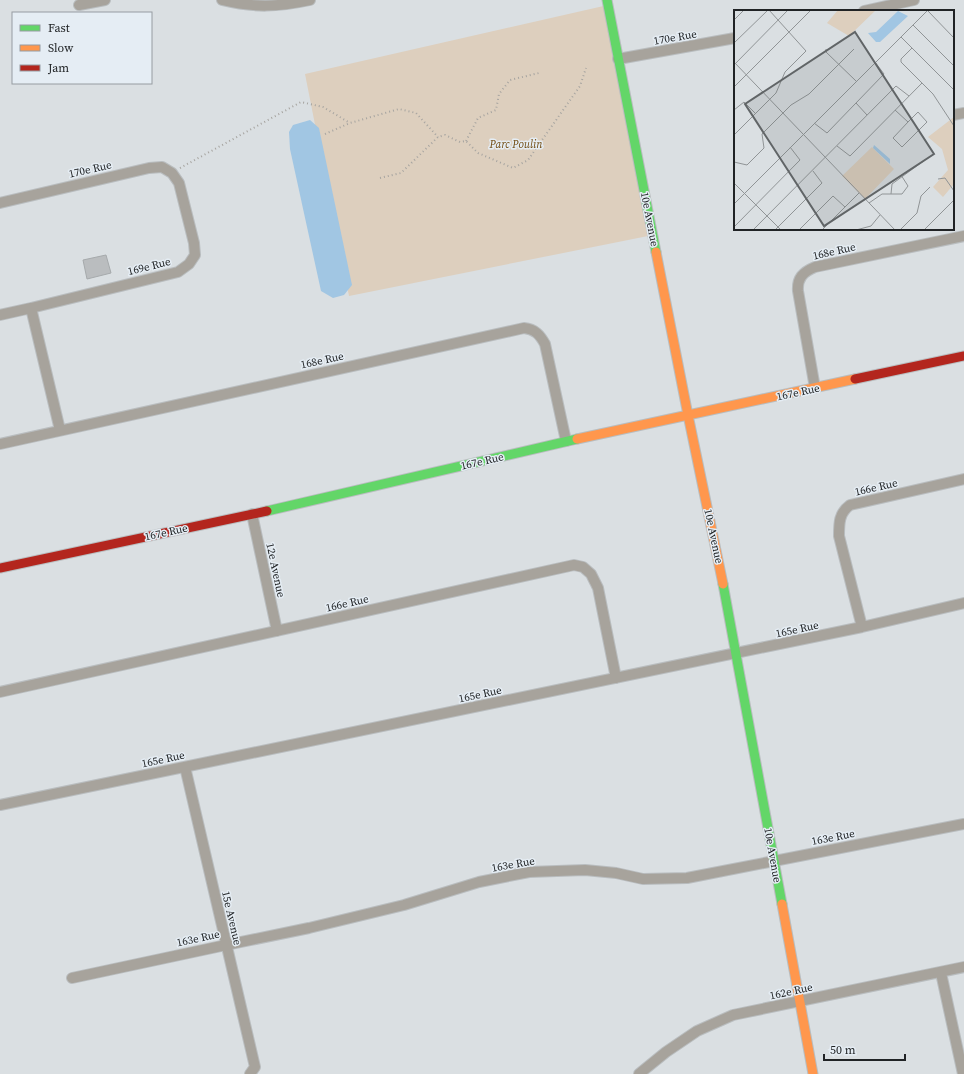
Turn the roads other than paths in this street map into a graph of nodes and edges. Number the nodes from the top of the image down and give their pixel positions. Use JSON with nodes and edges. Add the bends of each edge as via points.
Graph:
{"nodes":[{"id":1,"x":105,"y":0,"type":"edge"},
{"id":2,"x":222,"y":0,"type":"edge"},
{"id":3,"x":310,"y":0,"type":"edge"},
{"id":4,"x":607,"y":0,"type":"edge"},
{"id":5,"x":914,"y":0,"type":"edge"},
{"id":6,"x":289,"y":2,"type":"edge"},
{"id":7,"x":79,"y":5,"type":"dead end"},
{"id":8,"x":869,"y":10,"type":"edge"},
{"id":9,"x":734,"y":38,"type":"edge"},
{"id":10,"x":618,"y":58,"type":"junction"},
{"id":11,"x":964,"y":113,"type":"edge"},
{"id":12,"x":954,"y":115,"type":"edge"},
{"id":13,"x":172,"y":173,"type":"joint"},
{"id":14,"x":0,"y":203,"type":"edge"},
{"id":15,"x":964,"y":236,"type":"edge"},
{"id":16,"x":31,"y":308,"type":"junction"},
{"id":17,"x":0,"y":315,"type":"edge"},
{"id":18,"x":964,"y":356,"type":"edge"},
{"id":19,"x":815,"y":388,"type":"junction"},
{"id":20,"x":688,"y":415,"type":"junction"},
{"id":21,"x":60,"y":430,"type":"junction"},
{"id":22,"x":566,"y":441,"type":"junction"},
{"id":23,"x":0,"y":444,"type":"edge"},
{"id":24,"x":964,"y":479,"type":"edge"},
{"id":25,"x":252,"y":514,"type":"junction"},
{"id":26,"x":0,"y":568,"type":"edge"},
{"id":27,"x":964,"y":603,"type":"edge"},
{"id":28,"x":862,"y":627,"type":"junction"},
{"id":29,"x":277,"y":631,"type":"junction"},
{"id":30,"x":736,"y":654,"type":"junction"},
{"id":31,"x":616,"y":678,"type":"junction"},
{"id":32,"x":0,"y":692,"type":"edge"},
{"id":33,"x":185,"y":767,"type":"junction"},
{"id":34,"x":0,"y":805,"type":"edge"},
{"id":35,"x":964,"y":824,"type":"edge"},
{"id":36,"x":774,"y":860,"type":"junction"},
{"id":37,"x":226,"y":944,"type":"junction"},
{"id":38,"x":964,"y":968,"type":"edge"},
{"id":39,"x":941,"y":972,"type":"junction"},
{"id":40,"x":72,"y":978,"type":"dead end"},
{"id":41,"x":800,"y":1002,"type":"junction"},
{"id":42,"x":250,"y":1074,"type":"edge"},
{"id":43,"x":639,"y":1074,"type":"edge"},
{"id":44,"x":813,"y":1074,"type":"edge"},
{"id":45,"x":963,"y":1074,"type":"edge"}],
"edges":[{"from":1,"to":7,"type":"street"},
{"from":2,"to":6,"type":"street","via":[[261,7]]},
{"from":3,"to":6,"type":"street"},
{"from":4,"to":10,"type":"street","name":"10e Avenue"},
{"from":5,"to":8,"type":"street"},
{"from":9,"to":10,"type":"street","name":"170e Rue"},
{"from":10,"to":20,"type":"street","name":"10e Avenue"},
{"from":11,"to":12,"type":"street"},
{"from":13,"to":14,"type":"street","name":"170e Rue","via":[[162,167],[149,168]]},
{"from":13,"to":16,"type":"street","name":"169e Rue","via":[[179,184],[194,243],[195,255],[189,264],[178,272]]},
{"from":15,"to":19,"type":"street","name":"168e Rue","via":[[815,267],[801,276],[797,283]]},
{"from":16,"to":17,"type":"street","name":"169e Rue"},
{"from":16,"to":21,"type":"street"},
{"from":18,"to":19,"type":"street","name":"167e Rue"},
{"from":19,"to":20,"type":"street","name":"167e Rue"},
{"from":20,"to":22,"type":"street","name":"167e Rue"},
{"from":20,"to":30,"type":"street","name":"10e Avenue"},
{"from":21,"to":22,"type":"street","name":"168e Rue","via":[[524,328],[537,333],[545,344]]},
{"from":21,"to":23,"type":"street","name":"168e Rue"},
{"from":22,"to":25,"type":"street","name":"167e Rue"},
{"from":24,"to":28,"type":"street","name":"166e Rue","via":[[850,505],[844,509],[839,523],[839,536]]},
{"from":25,"to":26,"type":"street","name":"167e Rue"},
{"from":25,"to":29,"type":"street","name":"12e Avenue"},
{"from":27,"to":28,"type":"street","name":"165e Rue"},
{"from":28,"to":30,"type":"street","name":"165e Rue"},
{"from":29,"to":31,"type":"street","name":"166e Rue","via":[[574,565],[583,567],[591,574],[598,588]]},
{"from":29,"to":32,"type":"street","name":"166e Rue"},
{"from":30,"to":31,"type":"street","name":"165e Rue"},
{"from":30,"to":36,"type":"street","name":"10e Avenue"},
{"from":31,"to":33,"type":"street","name":"165e Rue"},
{"from":33,"to":34,"type":"street","name":"165e Rue"},
{"from":33,"to":37,"type":"street","name":"15e Avenue"},
{"from":35,"to":36,"type":"street","name":"163e Rue"},
{"from":36,"to":37,"type":"street","name":"163e Rue","via":[[679,878],[643,879],[585,870],[529,872],[479,882],[404,905],[316,926]]},
{"from":36,"to":41,"type":"street","name":"10e Avenue"},
{"from":37,"to":40,"type":"street","name":"163e Rue"},
{"from":37,"to":42,"type":"street","name":"15e Avenue","via":[[255,1067]]},
{"from":38,"to":39,"type":"street","name":"162e Rue"},
{"from":39,"to":41,"type":"street","name":"162e Rue"},
{"from":39,"to":45,"type":"street"},
{"from":41,"to":43,"type":"street","name":"162e Rue","via":[[733,1015],[714,1023],[666,1052]]},
{"from":41,"to":44,"type":"street","name":"10e Avenue"}]}
